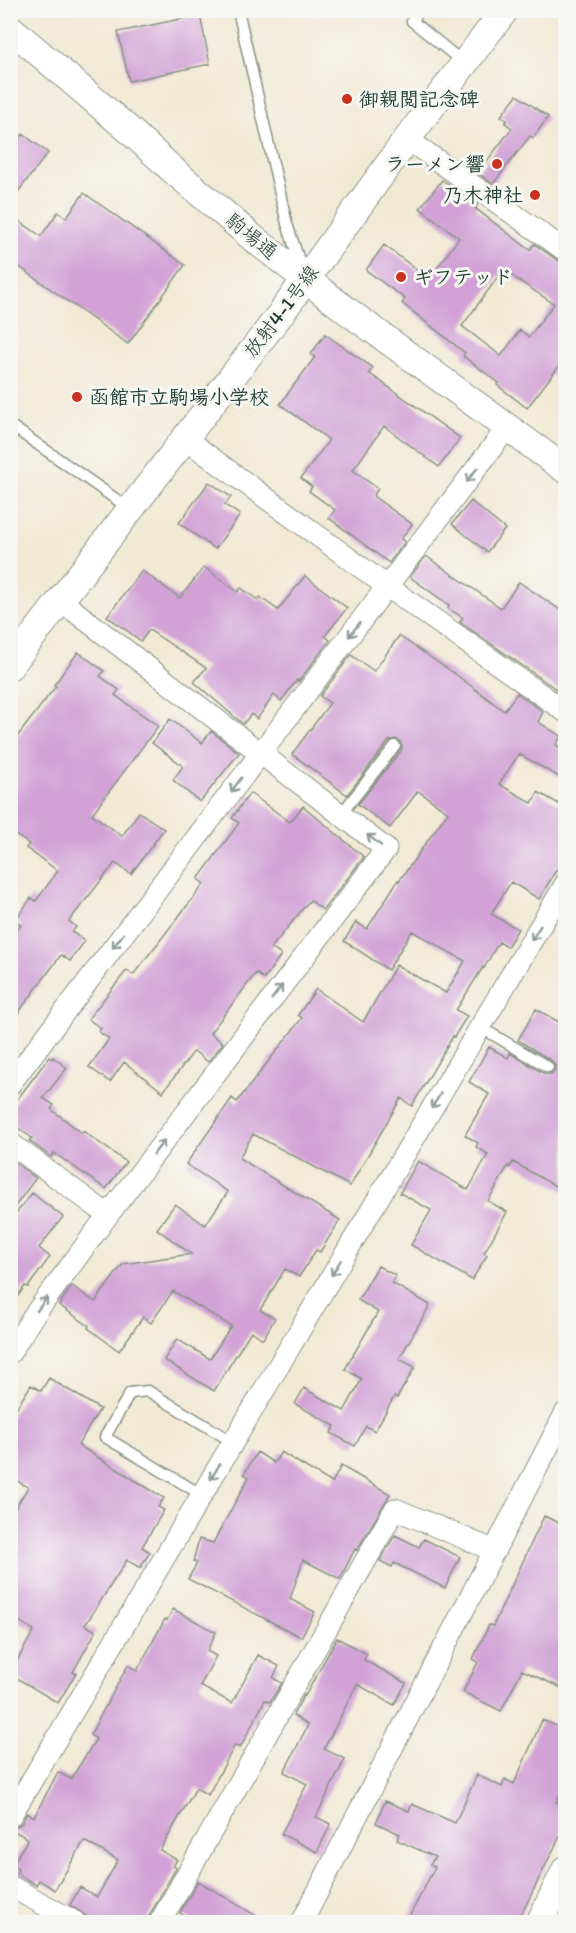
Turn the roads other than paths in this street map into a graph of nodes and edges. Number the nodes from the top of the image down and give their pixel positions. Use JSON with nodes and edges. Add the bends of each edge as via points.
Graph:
{"nodes":[{"id":1,"x":238,"y":10,"type":"edge"},
{"id":2,"x":420,"y":10,"type":"edge"},
{"id":3,"x":505,"y":10,"type":"edge"},
{"id":4,"x":10,"y":28,"type":"edge"},
{"id":5,"x":465,"y":63,"type":"junction"},
{"id":6,"x":407,"y":139,"type":"junction"},
{"id":7,"x":566,"y":251,"type":"edge"},
{"id":8,"x":306,"y":279,"type":"junction"},
{"id":9,"x":10,"y":425,"type":"edge"},
{"id":10,"x":507,"y":428,"type":"junction"},
{"id":11,"x":184,"y":438,"type":"junction"},
{"id":12,"x":566,"y":470,"type":"edge"},
{"id":13,"x":130,"y":509,"type":"junction"},
{"id":14,"x":388,"y":587,"type":"junction"},
{"id":15,"x":61,"y":601,"type":"junction"},
{"id":16,"x":10,"y":666,"type":"edge"},
{"id":17,"x":566,"y":712,"type":"edge"},
{"id":18,"x":395,"y":746,"type":"dead end"},
{"id":19,"x":259,"y":754,"type":"junction"},
{"id":20,"x":341,"y":814,"type":"junction"},
{"id":21,"x":566,"y":883,"type":"edge"},
{"id":22,"x":480,"y":1027,"type":"junction"},
{"id":23,"x":548,"y":1067,"type":"dead end"},
{"id":24,"x":10,"y":1084,"type":"edge"},
{"id":25,"x":10,"y":1143,"type":"edge"},
{"id":26,"x":108,"y":1215,"type":"junction"},
{"id":27,"x":10,"y":1353,"type":"edge"},
{"id":28,"x":566,"y":1412,"type":"edge"},
{"id":29,"x":233,"y":1442,"type":"junction"},
{"id":30,"x":202,"y":1495,"type":"junction"},
{"id":31,"x":495,"y":1551,"type":"junction"},
{"id":32,"x":12,"y":1813,"type":"edge"},
{"id":33,"x":566,"y":1869,"type":"edge"},
{"id":34,"x":10,"y":1886,"type":"edge"},
{"id":35,"x":75,"y":1923,"type":"edge"},
{"id":36,"x":160,"y":1923,"type":"edge"},
{"id":37,"x":302,"y":1923,"type":"edge"},
{"id":38,"x":540,"y":1923,"type":"edge"}],
"edges":[{"from":1,"to":8,"type":"lane","via":[[287,224]]},
{"from":2,"to":5,"type":"lane","via":[[412,21]]},
{"from":3,"to":5,"type":"street","name":"放射4-1号線"},
{"from":4,"to":8,"type":"street","name":"駒場通","via":[[175,172]]},
{"from":5,"to":6,"type":"street","name":"放射4-1号線"},
{"from":6,"to":7,"type":"street"},
{"from":6,"to":8,"type":"street","name":"放射4-1号線"},
{"from":8,"to":10,"type":"street","name":"駒場通"},
{"from":8,"to":11,"type":"street","name":"放射4-1号線"},
{"from":9,"to":13,"type":"lane"},
{"from":10,"to":12,"type":"street","name":"駒場通"},
{"from":10,"to":14,"type":"street","one_way":true},
{"from":11,"to":13,"type":"street","name":"放射4-1号線"},
{"from":11,"to":14,"type":"street"},
{"from":13,"to":15,"type":"street","name":"放射4-1号線"},
{"from":14,"to":17,"type":"street"},
{"from":14,"to":19,"type":"street","one_way":true},
{"from":15,"to":16,"type":"street","name":"放射4-1号線"},
{"from":15,"to":19,"type":"street"},
{"from":18,"to":20,"type":"lane"},
{"from":19,"to":20,"type":"street"},
{"from":19,"to":24,"type":"street","one_way":true},
{"from":26,"to":20,"type":"street","one_way":true,"via":[[386,849]]},
{"from":21,"to":22,"type":"street","one_way":true},
{"from":22,"to":23,"type":"lane"},
{"from":22,"to":29,"type":"street","one_way":true},
{"from":25,"to":26,"type":"street"},
{"from":27,"to":26,"type":"street","one_way":true},
{"from":28,"to":31,"type":"street"},
{"from":29,"to":30,"type":"street","one_way":true},
{"from":29,"to":30,"type":"lane","via":[[148,1391],[130,1393],[105,1437]]},
{"from":30,"to":32,"type":"street"},
{"from":31,"to":36,"type":"street","via":[[395,1509]]},
{"from":31,"to":37,"type":"street"},
{"from":33,"to":38,"type":"street"},
{"from":34,"to":35,"type":"street"}]}
